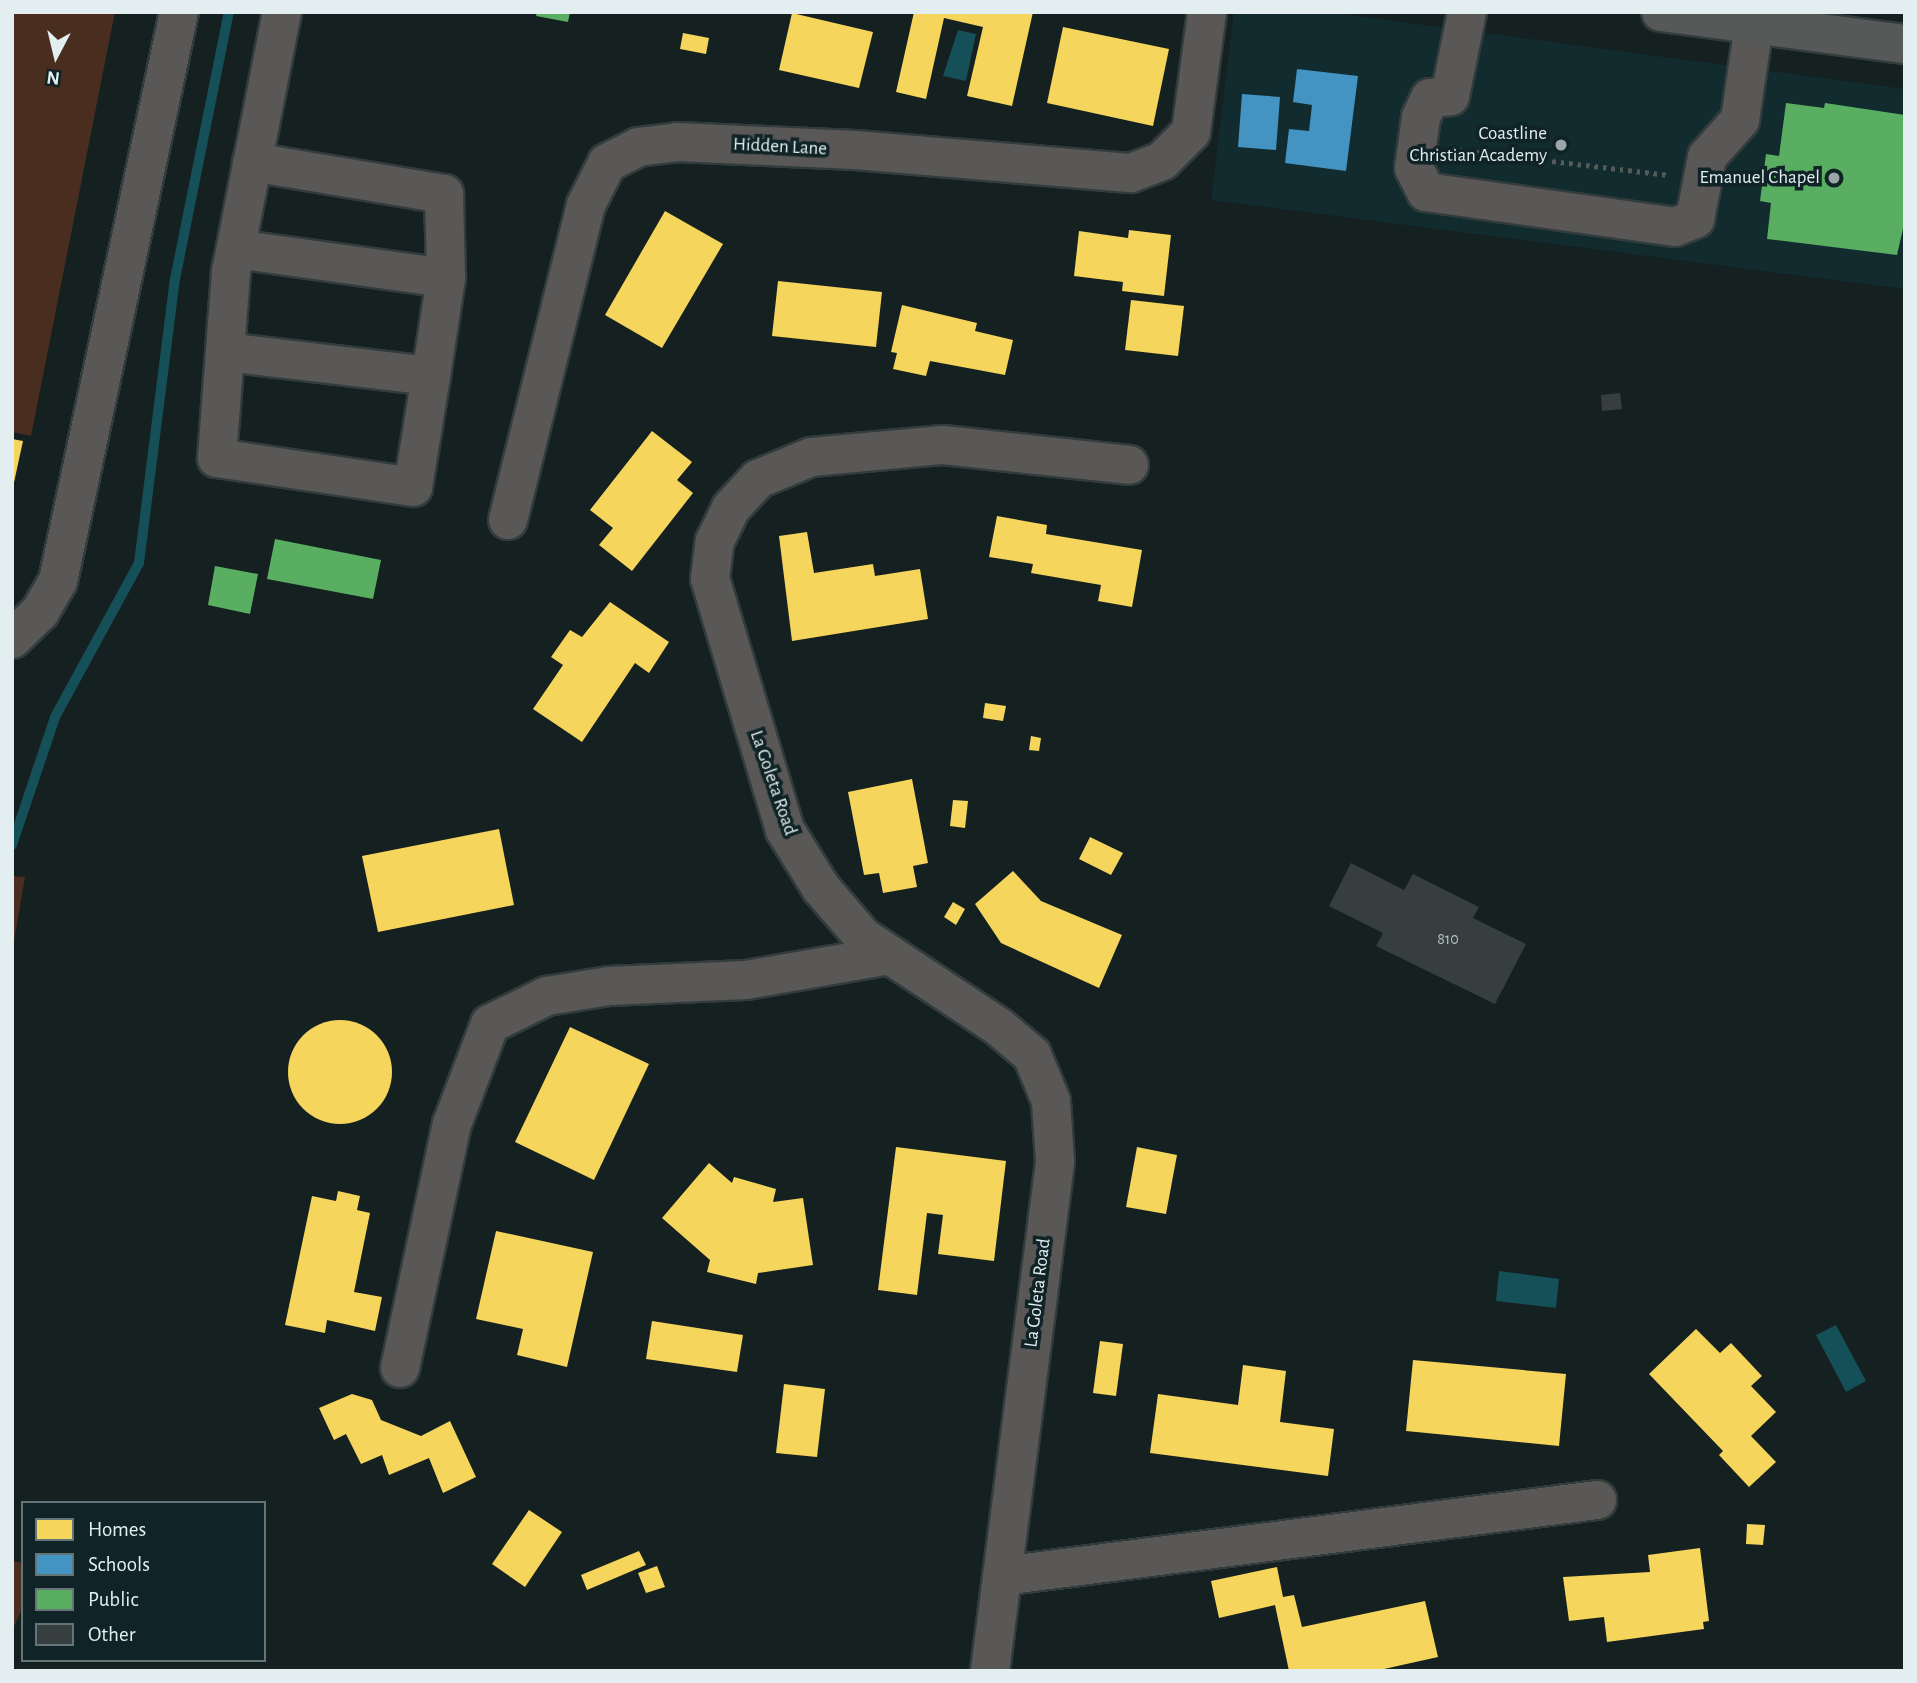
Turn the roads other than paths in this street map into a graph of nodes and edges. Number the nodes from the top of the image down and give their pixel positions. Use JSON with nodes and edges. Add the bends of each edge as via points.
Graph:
{"nodes":[{"id":1,"x":179,"y":12,"type":"edge"},
{"id":2,"x":282,"y":12,"type":"edge"},
{"id":3,"x":1207,"y":12,"type":"edge"},
{"id":4,"x":1466,"y":12,"type":"edge"},
{"id":5,"x":1661,"y":12,"type":"edge"},
{"id":6,"x":1754,"y":24,"type":"junction"},
{"id":7,"x":1905,"y":44,"type":"edge"},
{"id":8,"x":252,"y":162,"type":"junction"},
{"id":9,"x":236,"y":249,"type":"junction"},
{"id":10,"x":446,"y":278,"type":"junction"},
{"id":11,"x":226,"y":352,"type":"junction"},
{"id":12,"x":431,"y":376,"type":"junction"},
{"id":13,"x":1129,"y":465,"type":"dead end"},
{"id":14,"x":508,"y":520,"type":"dead end"},
{"id":15,"x":12,"y":639,"type":"edge"},
{"id":16,"x":890,"y":955,"type":"junction"},
{"id":17,"x":400,"y":1368,"type":"dead end"},
{"id":18,"x":1597,"y":1500,"type":"dead end"},
{"id":19,"x":1002,"y":1576,"type":"junction"},
{"id":20,"x":990,"y":1671,"type":"edge"}],
"edges":[{"from":1,"to":15,"type":"street","via":[[58,581],[40,612]]},
{"from":2,"to":8,"type":"street"},
{"from":3,"to":14,"type":"street","name":"Hidden Lane","via":[[1191,132],[1162,161],[1131,173],[855,150],[677,142],[638,147],[607,163],[586,205]]},
{"from":4,"to":6,"type":"street","via":[[1450,96],[1430,98],[1421,117],[1415,168],[1426,192],[1682,227],[1697,215],[1707,157],[1740,120]]},
{"from":5,"to":6,"type":"main road"},
{"from":6,"to":7,"type":"main road"},
{"from":8,"to":9,"type":"street"},
{"from":8,"to":10,"type":"street","via":[[444,194]]},
{"from":9,"to":10,"type":"street"},
{"from":9,"to":11,"type":"street"},
{"from":10,"to":12,"type":"street"},
{"from":11,"to":12,"type":"street"},
{"from":11,"to":12,"type":"street","via":[[217,458],[413,487]]},
{"from":13,"to":16,"type":"street","name":"La Goleta Road","via":[[943,445],[864,450],[811,457],[758,478],[730,508],[715,541],[710,579],[785,830],[821,888],[863,937]]},
{"from":16,"to":17,"type":"street","via":[[746,980],[609,986],[547,996],[490,1024],[452,1124]]},
{"from":16,"to":19,"type":"street","name":"La Goleta Road","via":[[999,1027],[1032,1055],[1051,1101],[1055,1162]]},
{"from":18,"to":19,"type":"street"},
{"from":19,"to":20,"type":"street","name":"La Goleta Road"}]}
